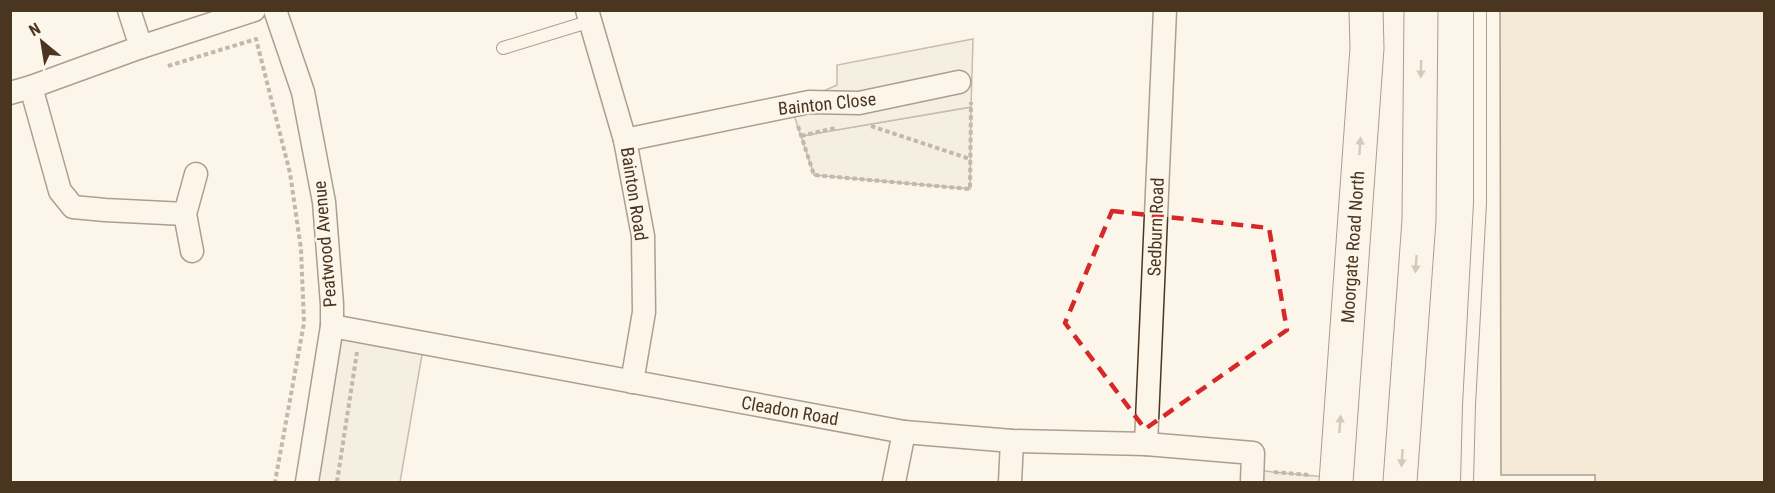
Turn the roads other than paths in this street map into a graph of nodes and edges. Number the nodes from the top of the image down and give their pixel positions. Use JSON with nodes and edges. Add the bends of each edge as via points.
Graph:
{"nodes":[{"id":1,"x":129,"y":10,"type":"edge"},
{"id":2,"x":254,"y":10,"type":"edge"},
{"id":3,"x":275,"y":10,"type":"edge"},
{"id":4,"x":1165,"y":10,"type":"edge"},
{"id":5,"x":1366,"y":10,"type":"edge"},
{"id":6,"x":1421,"y":10,"type":"edge"},
{"id":7,"x":1480,"y":10,"type":"edge"},
{"id":8,"x":589,"y":16,"type":"edge"},
{"id":9,"x":141,"y":47,"type":"junction"},
{"id":10,"x":503,"y":48,"type":"dead end"},
{"id":11,"x":965,"y":89,"type":"road end"},
{"id":12,"x":21,"y":90,"type":"edge"},
{"id":13,"x":625,"y":140,"type":"junction"},
{"id":14,"x":196,"y":174,"type":"dead end"},
{"id":15,"x":185,"y":214,"type":"junction"},
{"id":16,"x":192,"y":251,"type":"dead end"},
{"id":17,"x":332,"y":326,"type":"junction"},
{"id":18,"x":632,"y":382,"type":"junction"},
{"id":19,"x":904,"y":432,"type":"junction"},
{"id":20,"x":1012,"y":441,"type":"junction"},
{"id":21,"x":1146,"y":444,"type":"junction"},
{"id":22,"x":1253,"y":469,"type":"edge"},
{"id":23,"x":1336,"y":480,"type":"edge"},
{"id":24,"x":307,"y":483,"type":"edge"},
{"id":25,"x":894,"y":483,"type":"edge"},
{"id":26,"x":1010,"y":483,"type":"edge"},
{"id":27,"x":1400,"y":483,"type":"edge"},
{"id":28,"x":1467,"y":483,"type":"edge"}],
"edges":[{"from":1,"to":9,"type":"street"},
{"from":2,"to":9,"type":"street"},
{"from":3,"to":17,"type":"street","name":"Peatwood Avenue","via":[[303,93],[324,202]]},
{"from":4,"to":21,"type":"street","name":"Sedburn Road"},
{"from":23,"to":5,"type":"main road","name":"Moorgate Road North","one_way":true,"via":[[1367,57]]},
{"from":6,"to":27,"type":"main road","one_way":true,"via":[[1419,220]]},
{"from":7,"to":28,"type":"lane","via":[[1480,202]]},
{"from":8,"to":10,"type":"lane"},
{"from":8,"to":13,"type":"street","name":"Bainton Road"},
{"from":9,"to":12,"type":"street"},
{"from":11,"to":13,"type":"street","name":"Bainton Close","via":[[859,103],[809,102]]},
{"from":12,"to":15,"type":"street","via":[[60,191],[73,207]]},
{"from":13,"to":18,"type":"street","name":"Bainton Road","via":[[643,236],[644,312]]},
{"from":14,"to":15,"type":"street"},
{"from":15,"to":16,"type":"street"},
{"from":17,"to":18,"type":"street","name":"Cleadon Road"},
{"from":17,"to":24,"type":"street","name":"Peatwood Avenue"},
{"from":18,"to":19,"type":"street","name":"Cleadon Road"},
{"from":19,"to":20,"type":"street","name":"Cleadon Road"},
{"from":19,"to":25,"type":"street"},
{"from":20,"to":21,"type":"street","name":"Cleadon Road"},
{"from":20,"to":26,"type":"street"},
{"from":21,"to":22,"type":"street","name":"Cleadon Road"}]}
